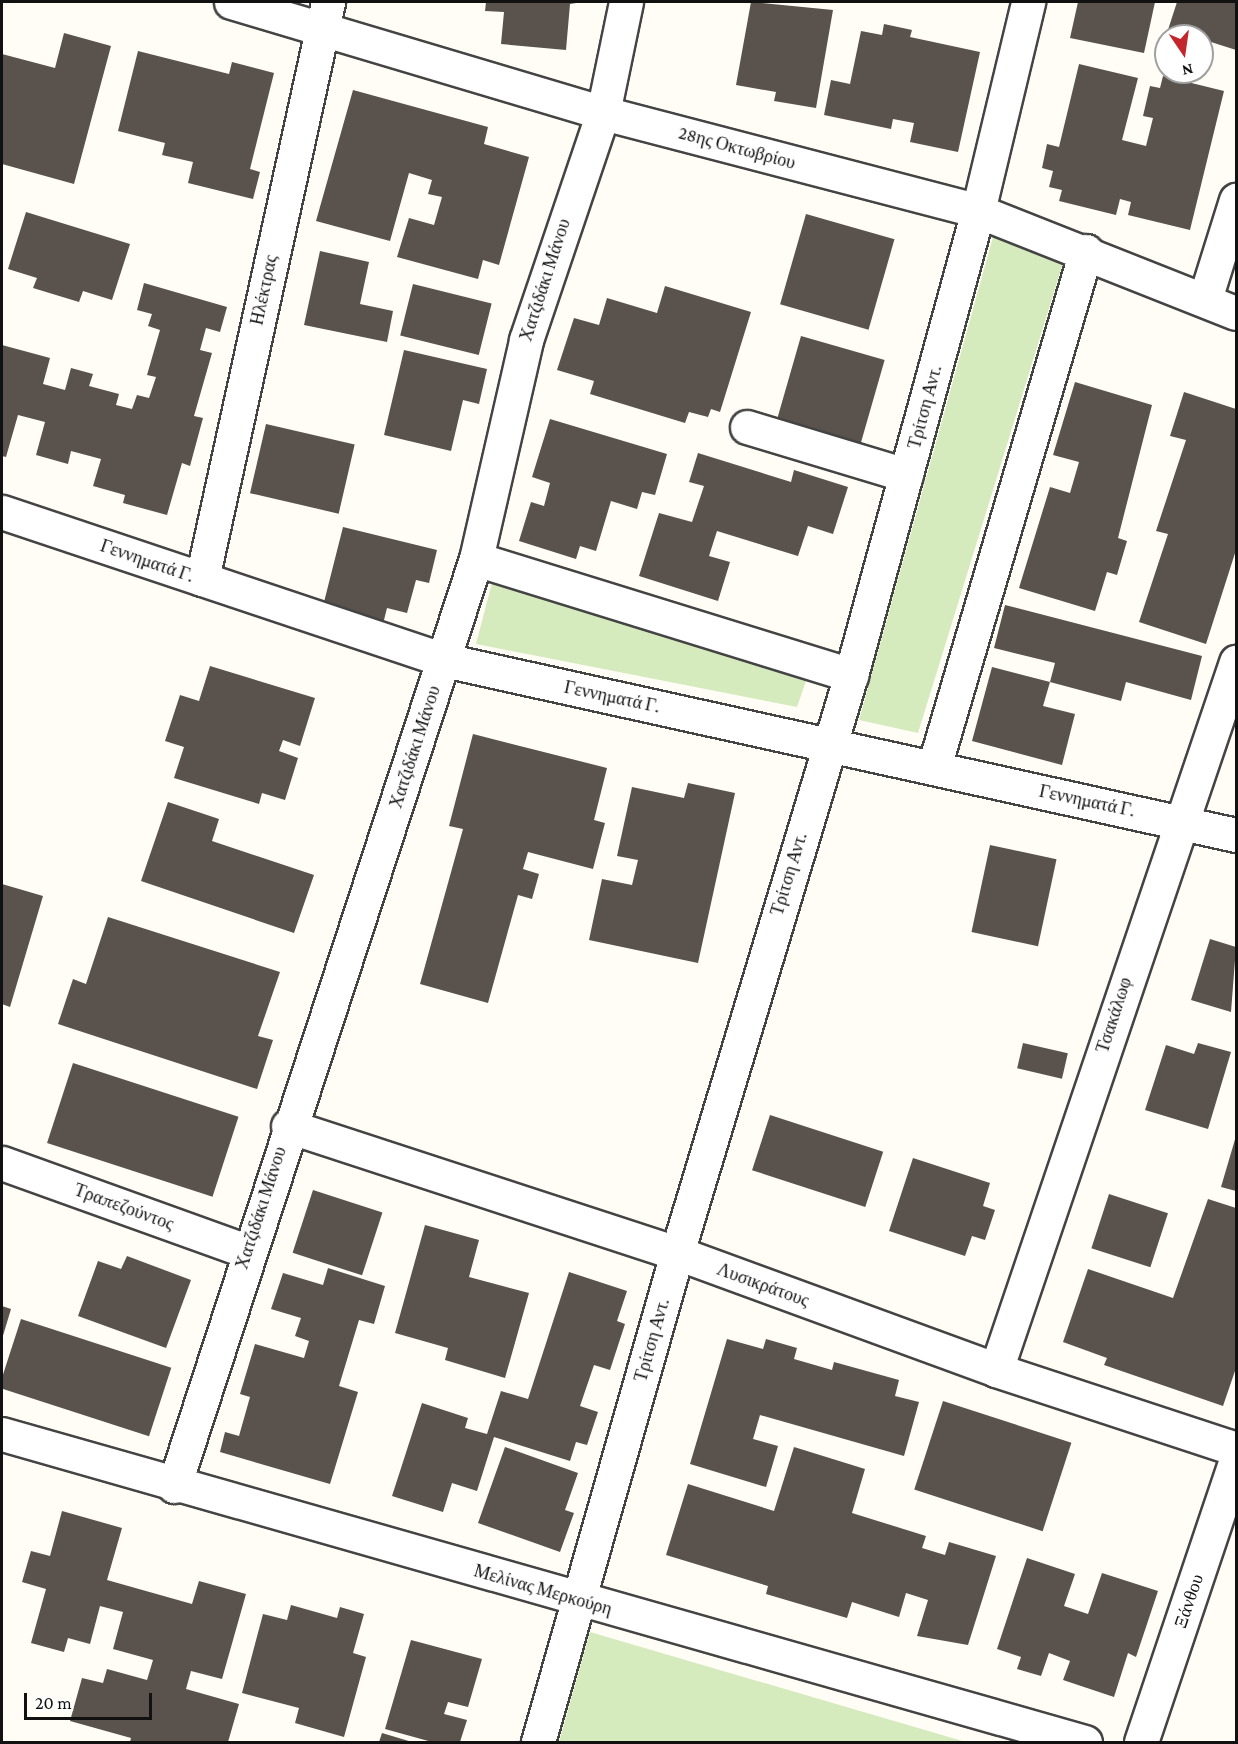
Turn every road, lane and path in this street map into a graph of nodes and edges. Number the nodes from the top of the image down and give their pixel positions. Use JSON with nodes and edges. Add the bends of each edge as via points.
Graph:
{"nodes":[{"id":1,"x":231,"y":2,"type":"edge"},
{"id":2,"x":626,"y":2,"type":"edge"},
{"id":3,"x":1028,"y":2,"type":"edge"},
{"id":4,"x":324,"y":15,"type":"edge"},
{"id":5,"x":603,"y":113,"type":"junction"},
{"id":6,"x":1236,"y":200,"type":"edge"},
{"id":7,"x":978,"y":211,"type":"junction"},
{"id":8,"x":1086,"y":251,"type":"junction"},
{"id":9,"x":1205,"y":299,"type":"junction"},
{"id":10,"x":1236,"y":313,"type":"edge"},
{"id":11,"x":747,"y":427,"type":"dead end"},
{"id":12,"x":906,"y":474,"type":"junction"},
{"id":13,"x":2,"y":512,"type":"edge"},
{"id":14,"x":476,"y":559,"type":"junction"},
{"id":15,"x":202,"y":579,"type":"junction"},
{"id":16,"x":444,"y":660,"type":"junction"},
{"id":17,"x":1236,"y":662,"type":"edge"},
{"id":18,"x":851,"y":675,"type":"junction"},
{"id":19,"x":831,"y":744,"type":"junction"},
{"id":20,"x":933,"y":767,"type":"junction"},
{"id":21,"x":1183,"y":822,"type":"junction"},
{"id":22,"x":1236,"y":835,"type":"edge"},
{"id":23,"x":288,"y":1126,"type":"junction"},
{"id":24,"x":2,"y":1163,"type":"edge"},
{"id":25,"x":246,"y":1251,"type":"junction"},
{"id":26,"x":677,"y":1253,"type":"junction"},
{"id":27,"x":996,"y":1370,"type":"junction"},
{"id":28,"x":2,"y":1434,"type":"edge"},
{"id":29,"x":1236,"y":1449,"type":"edge"},
{"id":30,"x":1236,"y":1459,"type":"edge"},
{"id":31,"x":174,"y":1486,"type":"junction"},
{"id":32,"x":577,"y":1599,"type":"junction"},
{"id":33,"x":538,"y":1743,"type":"edge"},
{"id":34,"x":1085,"y":1743,"type":"edge"},
{"id":35,"x":1141,"y":1743,"type":"edge"}],
"edges":[{"from":1,"to":4,"type":"street","name":"28ης Οκτωβρίου"},
{"from":2,"to":5,"type":"street","name":"Χατζιδάκι Μάνου"},
{"from":3,"to":7,"type":"street","name":"Τρίτση Αντ."},
{"from":4,"to":5,"type":"street","name":"28ης Οκτωβρίου"},
{"from":4,"to":15,"type":"street","name":"Ηλέκτρας"},
{"from":5,"to":7,"type":"street","name":"28ης Οκτωβρίου"},
{"from":5,"to":14,"type":"street","name":"Χατζιδάκι Μάνου","via":[[525,340]]},
{"from":6,"to":9,"type":"street"},
{"from":7,"to":8,"type":"street","name":"28ης Οκτωβρίου"},
{"from":7,"to":12,"type":"street","name":"Τρίτση Αντ."},
{"from":8,"to":9,"type":"street","name":"28ης Οκτωβρίου"},
{"from":8,"to":20,"type":"street"},
{"from":9,"to":10,"type":"street","name":"28ης Οκτωβρίου"},
{"from":11,"to":12,"type":"street"},
{"from":12,"to":18,"type":"street","name":"Τρίτση Αντ."},
{"from":13,"to":15,"type":"street","name":"Γεννηματά Γ."},
{"from":14,"to":16,"type":"street","name":"Χατζιδάκι Μάνου"},
{"from":14,"to":18,"type":"street"},
{"from":15,"to":16,"type":"street","name":"Γεννηματά Γ."},
{"from":16,"to":19,"type":"street","name":"Γεννηματά Γ."},
{"from":16,"to":23,"type":"street","name":"Χατζιδάκι Μάνου"},
{"from":17,"to":21,"type":"street","name":"Τσακάλωφ"},
{"from":18,"to":19,"type":"street","name":"Τρίτση Αντ."},
{"from":19,"to":20,"type":"street","name":"Γεννηματά Γ."},
{"from":19,"to":26,"type":"street","name":"Τρίτση Αντ."},
{"from":20,"to":21,"type":"street","name":"Γεννηματά Γ."},
{"from":21,"to":22,"type":"street","name":"Γεννηματά Γ."},
{"from":21,"to":27,"type":"street","name":"Τσακάλωφ","via":[[1155,888]]},
{"from":23,"to":25,"type":"street","name":"Χατζιδάκι Μάνου"},
{"from":23,"to":26,"type":"street","name":"Λυσικράτους"},
{"from":24,"to":25,"type":"street","name":"Τραπεζούντος"},
{"from":25,"to":31,"type":"street","name":"Χατζιδάκι Μάνου"},
{"from":26,"to":27,"type":"street","name":"Λυσικράτους"},
{"from":26,"to":32,"type":"street","name":"Τρίτση Αντ."},
{"from":27,"to":29,"type":"street","name":"Λυσικράτους"},
{"from":28,"to":31,"type":"street","name":"Μελίνας Μερκούρη"},
{"from":30,"to":35,"type":"street","name":"Ξάνθου"},
{"from":31,"to":32,"type":"street","name":"Μελίνας Μερκούρη"},
{"from":32,"to":33,"type":"street","name":"Τρίτση Αντ."},
{"from":32,"to":34,"type":"street","name":"Μελίνας Μερκούρη"}]}
